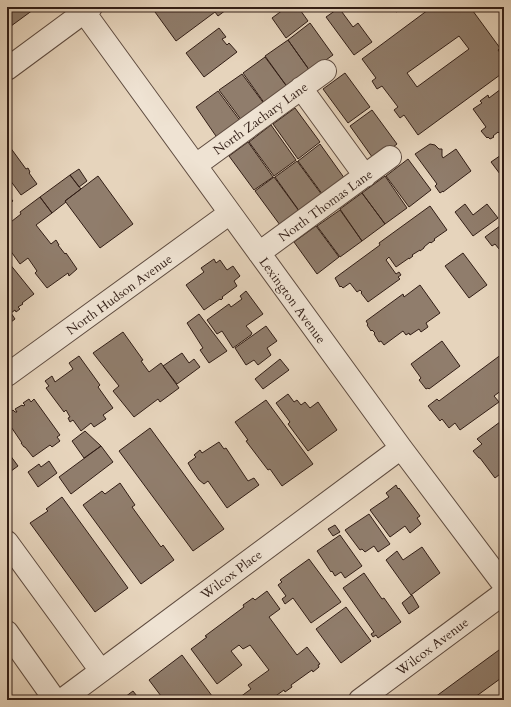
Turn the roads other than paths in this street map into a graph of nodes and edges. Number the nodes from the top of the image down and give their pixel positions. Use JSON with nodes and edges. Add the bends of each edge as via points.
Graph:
{"nodes":[{"id":1,"x":88,"y":10,"type":"edge"},
{"id":2,"x":7,"y":69,"type":"edge"},
{"id":3,"x":325,"y":71,"type":"dead end"},
{"id":4,"x":301,"y":88,"type":"junction"},
{"id":5,"x":390,"y":157,"type":"dead end"},
{"id":6,"x":196,"y":165,"type":"junction"},
{"id":7,"x":365,"y":176,"type":"junction"},
{"id":8,"x":230,"y":213,"type":"junction"},
{"id":9,"x":260,"y":253,"type":"junction"},
{"id":10,"x":7,"y":375,"type":"edge"},
{"id":11,"x":401,"y":448,"type":"junction"},
{"id":12,"x":7,"y":542,"type":"edge"},
{"id":13,"x":504,"y":585,"type":"edge"},
{"id":14,"x":504,"y":593,"type":"edge"},
{"id":15,"x":7,"y":632,"type":"edge"},
{"id":16,"x":101,"y":671,"type":"junction"},
{"id":17,"x":55,"y":700,"type":"edge"},
{"id":18,"x":62,"y":700,"type":"edge"},
{"id":19,"x":360,"y":700,"type":"edge"}],
"edges":[{"from":1,"to":2,"type":"street"},
{"from":1,"to":6,"type":"street","name":"Lexington Avenue"},
{"from":3,"to":4,"type":"street","name":"North Zachary Lane"},
{"from":4,"to":6,"type":"street","name":"North Zachary Lane"},
{"from":4,"to":7,"type":"street"},
{"from":5,"to":7,"type":"street","name":"North Thomas Lane"},
{"from":6,"to":8,"type":"street","name":"Lexington Avenue"},
{"from":7,"to":9,"type":"street","name":"North Thomas Lane"},
{"from":8,"to":9,"type":"street","name":"Lexington Avenue"},
{"from":8,"to":10,"type":"street","name":"North Hudson Avenue"},
{"from":9,"to":11,"type":"street","name":"Lexington Avenue"},
{"from":11,"to":13,"type":"street","name":"Lexington Avenue"},
{"from":11,"to":16,"type":"street","name":"Wilcox Place"},
{"from":12,"to":16,"type":"street"},
{"from":14,"to":19,"type":"street","name":"Wilcox Avenue"},
{"from":15,"to":17,"type":"street"},
{"from":16,"to":18,"type":"street","name":"Wilcox Place"}]}
